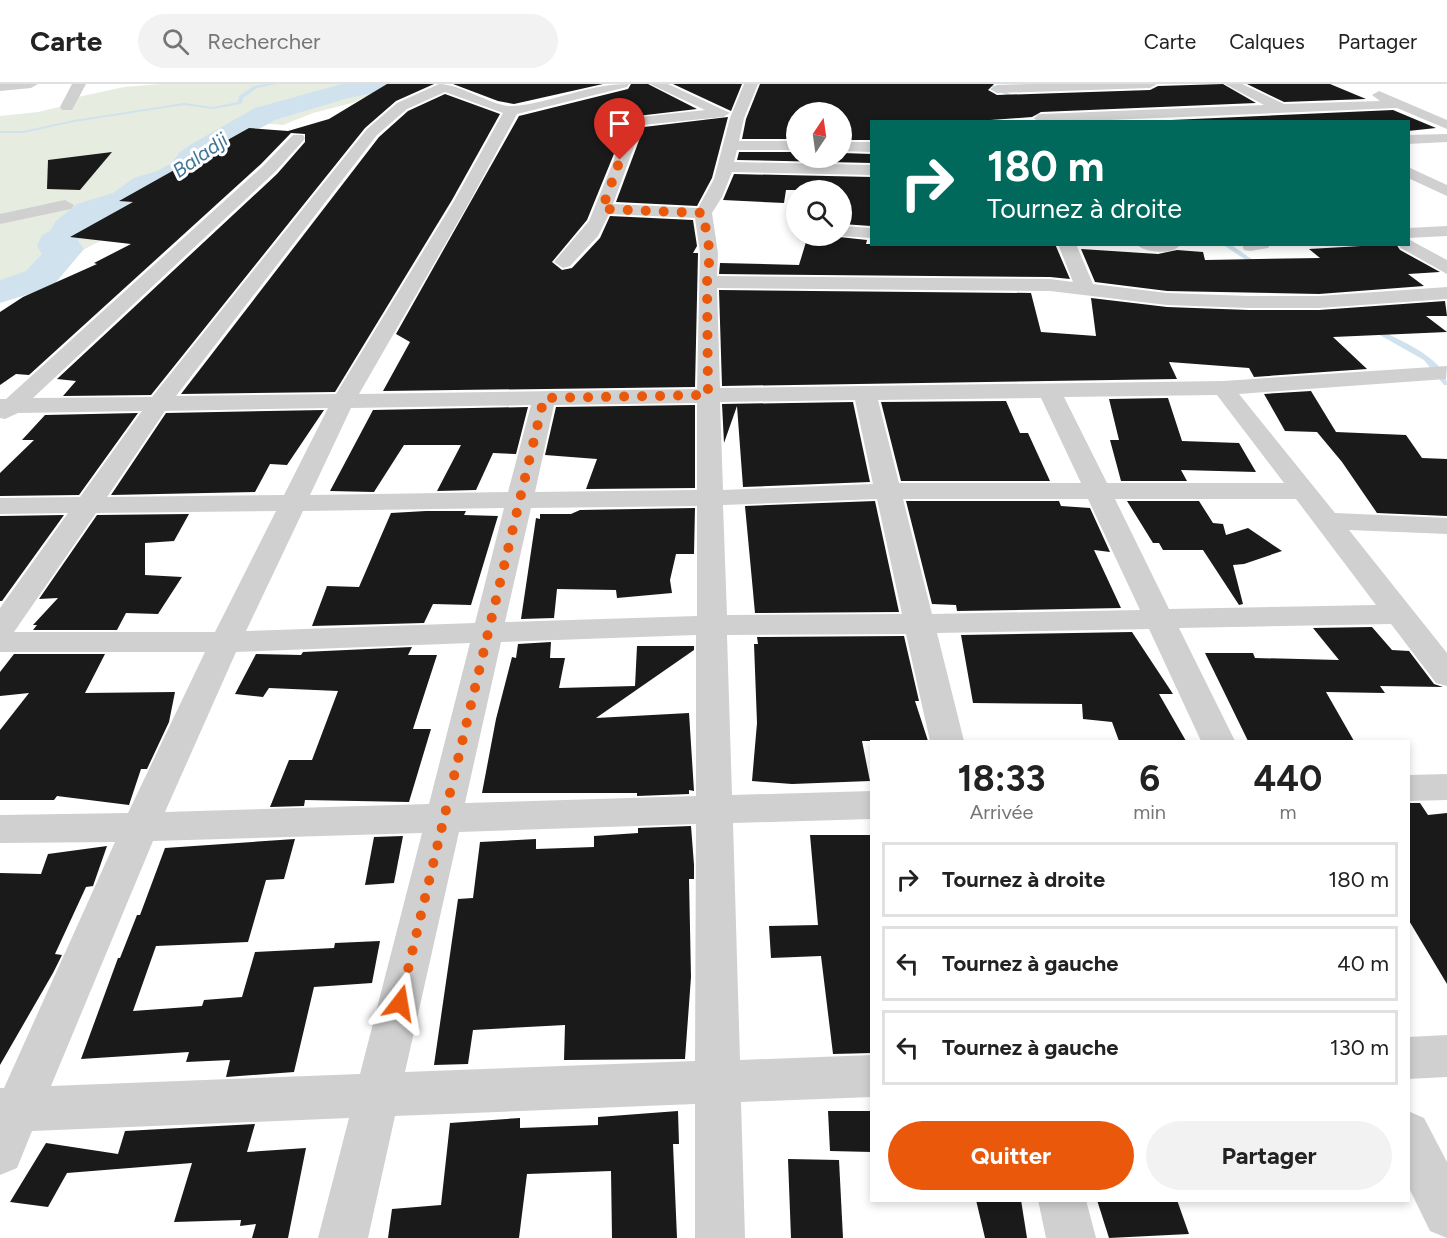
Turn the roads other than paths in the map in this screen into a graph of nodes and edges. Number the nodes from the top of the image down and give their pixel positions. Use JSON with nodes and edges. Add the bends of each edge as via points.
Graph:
{"nodes":[{"id":1,"x":31,"y":84,"type":"edge"},
{"id":2,"x":80,"y":84,"type":"edge"},
{"id":3,"x":622,"y":84,"type":"edge"},
{"id":4,"x":657,"y":84,"type":"edge"},
{"id":5,"x":750,"y":84,"type":"edge"},
{"id":6,"x":1127,"y":84,"type":"edge"},
{"id":7,"x":1150,"y":84,"type":"edge"},
{"id":8,"x":1232,"y":84,"type":"edge"},
{"id":9,"x":446,"y":86,"type":"edge"},
{"id":10,"x":993,"y":86,"type":"edge"},
{"id":11,"x":0,"y":87,"type":"edge"},
{"id":12,"x":1363,"y":88,"type":"dead end"},
{"id":13,"x":1014,"y":101,"type":"dead end"},
{"id":14,"x":1399,"y":104,"type":"junction"},
{"id":15,"x":67,"y":107,"type":"dead end"},
{"id":16,"x":1282,"y":109,"type":"junction"},
{"id":17,"x":1447,"y":109,"type":"edge"},
{"id":18,"x":511,"y":111,"type":"junction"},
{"id":19,"x":1414,"y":111,"type":"junction"},
{"id":20,"x":1178,"y":113,"type":"junction"},
{"id":21,"x":1039,"y":118,"type":"edge"},
{"id":22,"x":1190,"y":120,"type":"edge"},
{"id":23,"x":1304,"y":120,"type":"edge"},
{"id":24,"x":1447,"y":125,"type":"edge"},
{"id":25,"x":729,"y":136,"type":"junction"},
{"id":26,"x":298,"y":138,"type":"dead end"},
{"id":27,"x":1447,"y":138,"type":"edge"},
{"id":28,"x":1410,"y":140,"type":"edge"},
{"id":29,"x":786,"y":145,"type":"edge"},
{"id":30,"x":852,"y":147,"type":"edge"},
{"id":31,"x":870,"y":147,"type":"edge"},
{"id":32,"x":870,"y":170,"type":"edge"},
{"id":33,"x":1410,"y":173,"type":"edge"},
{"id":34,"x":1430,"y":182,"type":"junction"},
{"id":35,"x":1447,"y":182,"type":"edge"},
{"id":36,"x":1410,"y":183,"type":"edge"},
{"id":37,"x":1447,"y":191,"type":"edge"},
{"id":38,"x":65,"y":206,"type":"dead end"},
{"id":39,"x":602,"y":209,"type":"junction"},
{"id":40,"x":703,"y":213,"type":"junction"},
{"id":41,"x":0,"y":219,"type":"edge"},
{"id":42,"x":1447,"y":231,"type":"edge"},
{"id":43,"x":852,"y":232,"type":"edge"},
{"id":44,"x":870,"y":233,"type":"edge"},
{"id":45,"x":1410,"y":233,"type":"edge"},
{"id":46,"x":1067,"y":246,"type":"edge"},
{"id":47,"x":1410,"y":246,"type":"edge"},
{"id":48,"x":563,"y":262,"type":"dead end"},
{"id":49,"x":1447,"y":268,"type":"edge"},
{"id":50,"x":707,"y":282,"type":"junction"},
{"id":51,"x":1085,"y":288,"type":"junction"},
{"id":52,"x":1447,"y":293,"type":"edge"},
{"id":53,"x":1446,"y":372,"type":"edge"},
{"id":54,"x":1223,"y":388,"type":"junction"},
{"id":55,"x":1049,"y":390,"type":"junction"},
{"id":56,"x":865,"y":393,"type":"junction"},
{"id":57,"x":708,"y":395,"type":"junction"},
{"id":58,"x":544,"y":398,"type":"junction"},
{"id":59,"x":342,"y":401,"type":"junction"},
{"id":60,"x":159,"y":403,"type":"junction"},
{"id":61,"x":4,"y":409,"type":"edge"},
{"id":62,"x":889,"y":491,"type":"junction"},
{"id":63,"x":1301,"y":491,"type":"junction"},
{"id":64,"x":1099,"y":492,"type":"junction"},
{"id":65,"x":709,"y":498,"type":"junction"},
{"id":66,"x":520,"y":500,"type":"junction"},
{"id":67,"x":293,"y":502,"type":"junction"},
{"id":68,"x":89,"y":503,"type":"junction"},
{"id":69,"x":0,"y":506,"type":"edge"},
{"id":70,"x":1325,"y":521,"type":"junction"},
{"id":71,"x":1447,"y":526,"type":"edge"},
{"id":72,"x":1159,"y":617,"type":"junction"},
{"id":73,"x":1408,"y":622,"type":"junction"},
{"id":74,"x":921,"y":624,"type":"junction"},
{"id":75,"x":711,"y":625,"type":"junction"},
{"id":76,"x":0,"y":630,"type":"edge"},
{"id":77,"x":1447,"y":632,"type":"edge"},
{"id":78,"x":488,"y":634,"type":"junction"},
{"id":79,"x":0,"y":642,"type":"edge"},
{"id":80,"x":225,"y":642,"type":"junction"},
{"id":81,"x":1447,"y":675,"type":"edge"},
{"id":82,"x":947,"y":740,"type":"edge"},
{"id":83,"x":1218,"y":740,"type":"edge"},
{"id":84,"x":1447,"y":787,"type":"edge"},
{"id":85,"x":1410,"y":788,"type":"edge"},
{"id":86,"x":870,"y":805,"type":"edge"},
{"id":87,"x":714,"y":808,"type":"junction"},
{"id":88,"x":446,"y":818,"type":"junction"},
{"id":89,"x":140,"y":827,"type":"junction"},
{"id":90,"x":0,"y":829,"type":"edge"},
{"id":91,"x":1447,"y":1056,"type":"edge"},
{"id":92,"x":1410,"y":1058,"type":"edge"},
{"id":93,"x":870,"y":1076,"type":"edge"},
{"id":94,"x":718,"y":1080,"type":"junction"},
{"id":95,"x":377,"y":1096,"type":"junction"},
{"id":96,"x":10,"y":1110,"type":"edge"},
{"id":97,"x":1410,"y":1138,"type":"edge"},
{"id":98,"x":0,"y":1151,"type":"edge"},
{"id":99,"x":1062,"y":1202,"type":"edge"},
{"id":100,"x":1447,"y":1214,"type":"edge"},
{"id":101,"x":344,"y":1238,"type":"edge"},
{"id":102,"x":720,"y":1238,"type":"edge"},
{"id":103,"x":1071,"y":1238,"type":"edge"}],
"edges":[{"from":1,"to":11,"type":"street"},
{"from":2,"to":15,"type":"street"},
{"from":3,"to":18,"type":"street"},
{"from":4,"to":25,"type":"street"},
{"from":5,"to":25,"type":"street"},
{"from":6,"to":7,"type":"street"},
{"from":6,"to":10,"type":"street"},
{"from":6,"to":20,"type":"street"},
{"from":8,"to":16,"type":"street"},
{"from":9,"to":18,"type":"street"},
{"from":9,"to":60,"type":"street","via":[[402,106],[372,132]]},
{"from":10,"to":13,"type":"street"},
{"from":12,"to":14,"type":"street"},
{"from":14,"to":16,"type":"street"},
{"from":14,"to":19,"type":"street"},
{"from":16,"to":20,"type":"street"},
{"from":16,"to":23,"type":"street"},
{"from":17,"to":19,"type":"street"},
{"from":18,"to":59,"type":"street"},
{"from":19,"to":24,"type":"street"},
{"from":20,"to":21,"type":"street"},
{"from":20,"to":22,"type":"street"},
{"from":25,"to":29,"type":"street"},
{"from":25,"to":32,"type":"street"},
{"from":25,"to":39,"type":"street","via":[[636,121]]},
{"from":25,"to":40,"type":"street","via":[[714,197]]},
{"from":26,"to":61,"type":"street","via":[[269,169]]},
{"from":27,"to":28,"type":"street"},
{"from":30,"to":31,"type":"street"},
{"from":33,"to":34,"type":"street"},
{"from":34,"to":35,"type":"street"},
{"from":34,"to":36,"type":"street"},
{"from":34,"to":37,"type":"street"},
{"from":38,"to":41,"type":"street"},
{"from":39,"to":40,"type":"street"},
{"from":39,"to":48,"type":"street","via":[[592,232]]},
{"from":40,"to":50,"type":"street","via":[[710,253]]},
{"from":42,"to":45,"type":"street"},
{"from":43,"to":44,"type":"street"},
{"from":46,"to":51,"type":"street"},
{"from":47,"to":49,"type":"street"},
{"from":50,"to":51,"type":"street","via":[[947,282]]},
{"from":50,"to":57,"type":"street"},
{"from":51,"to":52,"type":"street","via":[[1167,299],[1324,301]]},
{"from":53,"to":54,"type":"street"},
{"from":54,"to":55,"type":"street"},
{"from":54,"to":63,"type":"street"},
{"from":55,"to":56,"type":"street"},
{"from":55,"to":64,"type":"street"},
{"from":56,"to":57,"type":"street"},
{"from":56,"to":62,"type":"street"},
{"from":57,"to":58,"type":"street"},
{"from":57,"to":65,"type":"street"},
{"from":58,"to":59,"type":"street"},
{"from":58,"to":66,"type":"street"},
{"from":59,"to":60,"type":"street"},
{"from":59,"to":67,"type":"street"},
{"from":60,"to":61,"type":"street"},
{"from":60,"to":68,"type":"street"},
{"from":62,"to":64,"type":"street"},
{"from":62,"to":65,"type":"street"},
{"from":62,"to":74,"type":"street"},
{"from":63,"to":64,"type":"street"},
{"from":63,"to":70,"type":"street"},
{"from":64,"to":72,"type":"street"},
{"from":65,"to":66,"type":"street"},
{"from":65,"to":75,"type":"street"},
{"from":66,"to":67,"type":"street"},
{"from":66,"to":78,"type":"street"},
{"from":67,"to":68,"type":"street"},
{"from":67,"to":80,"type":"street"},
{"from":68,"to":69,"type":"street"},
{"from":68,"to":76,"type":"street"},
{"from":70,"to":71,"type":"street"},
{"from":70,"to":73,"type":"street"},
{"from":72,"to":73,"type":"street"},
{"from":72,"to":74,"type":"street"},
{"from":72,"to":83,"type":"street"},
{"from":73,"to":77,"type":"street"},
{"from":73,"to":81,"type":"street"},
{"from":74,"to":75,"type":"street"},
{"from":74,"to":82,"type":"street"},
{"from":75,"to":78,"type":"street"},
{"from":75,"to":87,"type":"street"},
{"from":78,"to":80,"type":"street"},
{"from":78,"to":88,"type":"street"},
{"from":79,"to":80,"type":"street"},
{"from":80,"to":89,"type":"street"},
{"from":84,"to":85,"type":"street"},
{"from":86,"to":87,"type":"street"},
{"from":87,"to":88,"type":"street"},
{"from":87,"to":94,"type":"street"},
{"from":88,"to":89,"type":"street"},
{"from":88,"to":95,"type":"street"},
{"from":89,"to":90,"type":"street"},
{"from":89,"to":96,"type":"street"},
{"from":91,"to":92,"type":"street"},
{"from":93,"to":94,"type":"street"},
{"from":94,"to":95,"type":"street"},
{"from":94,"to":102,"type":"street"},
{"from":95,"to":96,"type":"street"},
{"from":95,"to":101,"type":"street"},
{"from":96,"to":98,"type":"street"},
{"from":97,"to":100,"type":"street"},
{"from":99,"to":103,"type":"street"}]}
